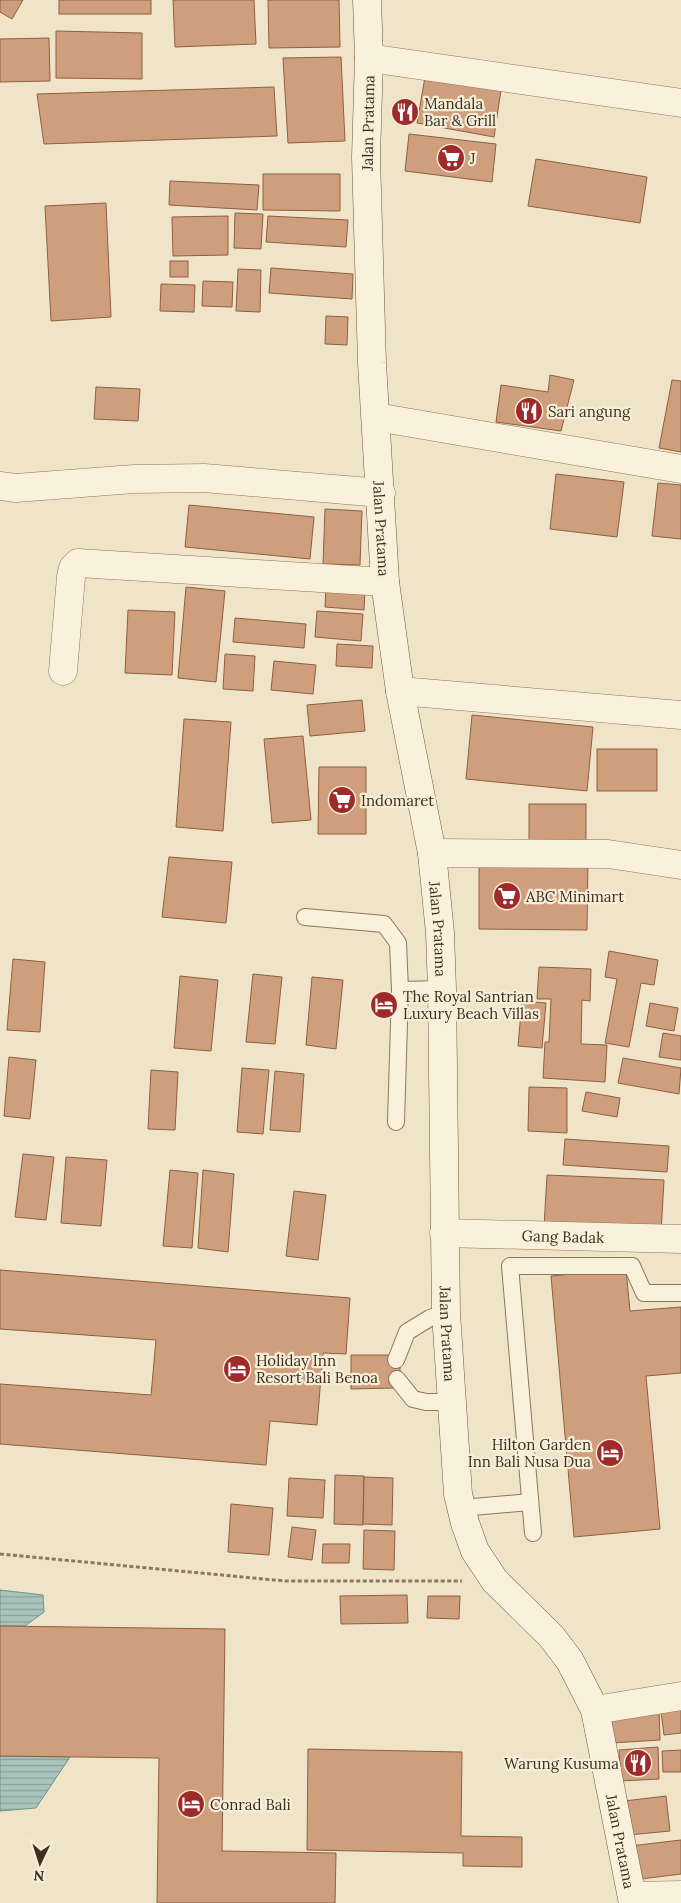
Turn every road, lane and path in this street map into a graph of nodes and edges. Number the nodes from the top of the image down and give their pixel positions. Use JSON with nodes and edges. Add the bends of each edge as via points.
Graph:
{"nodes":[{"id":1,"x":368,"y":0,"type":"edge"},
{"id":2,"x":369,"y":58,"type":"junction"},
{"id":3,"x":681,"y":103,"type":"edge"},
{"id":4,"x":376,"y":417,"type":"junction"},
{"id":5,"x":681,"y":469,"type":"edge"},
{"id":6,"x":0,"y":486,"type":"edge"},
{"id":7,"x":381,"y":493,"type":"junction"},
{"id":8,"x":385,"y":582,"type":"junction"},
{"id":9,"x":63,"y":671,"type":"dead end"},
{"id":10,"x":400,"y":691,"type":"junction"},
{"id":11,"x":681,"y":715,"type":"edge"},
{"id":12,"x":432,"y":852,"type":"junction"},
{"id":13,"x":681,"y":865,"type":"edge"},
{"id":14,"x":305,"y":917,"type":"dead end"},
{"id":15,"x":442,"y":989,"type":"junction"},
{"id":16,"x":400,"y":990,"type":"junction"},
{"id":17,"x":396,"y":1122,"type":"dead end"},
{"id":18,"x":444,"y":1233,"type":"junction"},
{"id":19,"x":600,"y":1236,"type":"junction"},
{"id":20,"x":681,"y":1239,"type":"edge"},
{"id":21,"x":600,"y":1266,"type":"junction"},
{"id":22,"x":681,"y":1293,"type":"edge"},
{"id":23,"x":446,"y":1313,"type":"junction"},
{"id":24,"x":396,"y":1360,"type":"dead end"},
{"id":25,"x":397,"y":1378,"type":"dead end"},
{"id":26,"x":452,"y":1402,"type":"junction"},
{"id":27,"x":530,"y":1502,"type":"junction"},
{"id":28,"x":462,"y":1508,"type":"junction"},
{"id":29,"x":533,"y":1533,"type":"dead end"},
{"id":30,"x":0,"y":1554,"type":"edge"},
{"id":31,"x":495,"y":1581,"type":"junction"},
{"id":32,"x":681,"y":1696,"type":"edge"},
{"id":33,"x":595,"y":1710,"type":"junction"},
{"id":34,"x":681,"y":1895,"type":"edge"},
{"id":35,"x":633,"y":1899,"type":"edge"}],
"edges":[{"from":1,"to":2,"type":"street","name":"Jalan Pratama"},
{"from":2,"to":3,"type":"street"},
{"from":2,"to":4,"type":"street","name":"Jalan Pratama","via":[[366,157]]},
{"from":4,"to":5,"type":"street"},
{"from":4,"to":7,"type":"street","name":"Jalan Pratama"},
{"from":6,"to":7,"type":"street","via":[[16,488],[134,479],[204,478]]},
{"from":7,"to":8,"type":"street","name":"Jalan Pratama"},
{"from":8,"to":9,"type":"street","via":[[78,563],[71,577]]},
{"from":8,"to":10,"type":"street","name":"Jalan Pratama"},
{"from":10,"to":11,"type":"street"},
{"from":10,"to":12,"type":"street","name":"Jalan Pratama"},
{"from":12,"to":13,"type":"street","via":[[608,854]]},
{"from":12,"to":15,"type":"street","name":"Jalan Pratama"},
{"from":14,"to":16,"type":"lane","via":[[384,924],[398,943]]},
{"from":15,"to":16,"type":"lane"},
{"from":15,"to":18,"type":"street","name":"Jalan Pratama"},
{"from":16,"to":17,"type":"lane"},
{"from":18,"to":19,"type":"street","name":"Gang Badak"},
{"from":18,"to":23,"type":"street","name":"Jalan Pratama"},
{"from":19,"to":20,"type":"street","name":"Gang Badak"},
{"from":19,"to":21,"type":"lane"},
{"from":21,"to":22,"type":"lane","via":[[632,1266],[644,1293]]},
{"from":21,"to":27,"type":"lane","via":[[510,1266]]},
{"from":23,"to":24,"type":"lane","via":[[430,1318],[407,1332]]},
{"from":23,"to":26,"type":"street","name":"Jalan Pratama"},
{"from":25,"to":26,"type":"lane","via":[[413,1399]]},
{"from":26,"to":28,"type":"street","name":"Jalan Pratama","via":[[458,1494]]},
{"from":27,"to":28,"type":"lane"},
{"from":27,"to":29,"type":"lane"},
{"from":28,"to":31,"type":"street","name":"Jalan Pratama","via":[[474,1551]]},
{"from":30,"to":31,"type":"path","via":[[285,1580]]},
{"from":31,"to":33,"type":"street","name":"Jalan Pratama","via":[[551,1636],[570,1661]]},
{"from":32,"to":33,"type":"street"},
{"from":33,"to":35,"type":"street","name":"Jalan Pratama"},
{"from":34,"to":35,"type":"street"}]}
